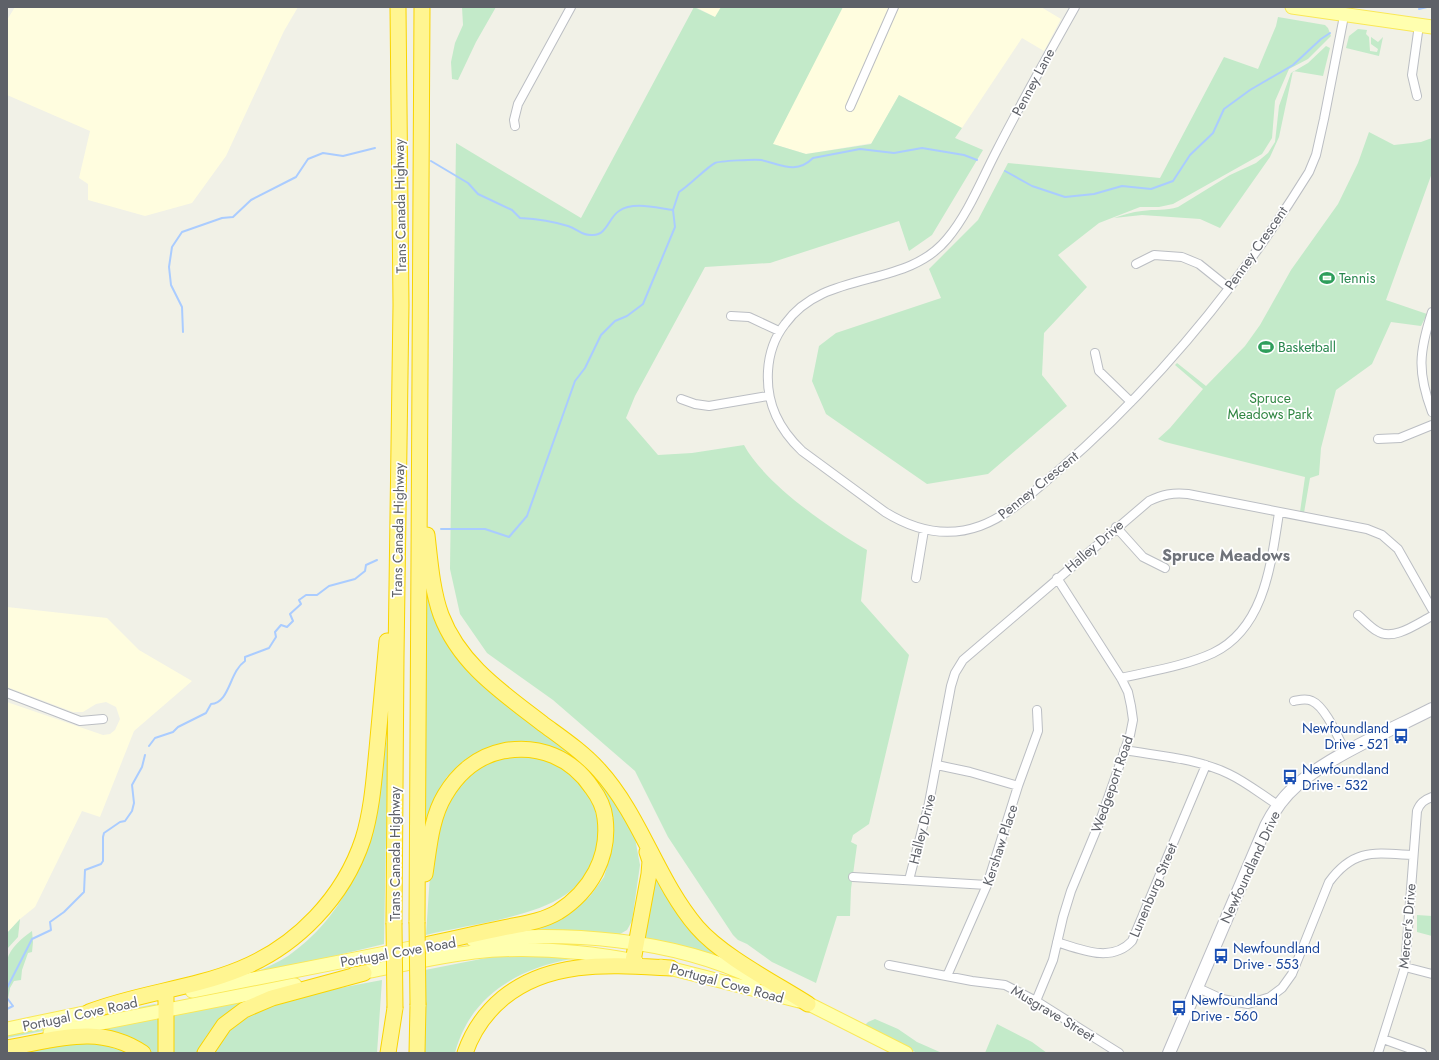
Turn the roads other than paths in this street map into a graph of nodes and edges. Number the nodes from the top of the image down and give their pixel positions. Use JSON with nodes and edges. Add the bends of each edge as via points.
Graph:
{"nodes":[{"id":1,"x":398,"y":7,"type":"edge"},
{"id":2,"x":422,"y":7,"type":"edge"},
{"id":3,"x":571,"y":7,"type":"edge"},
{"id":4,"x":894,"y":7,"type":"edge"},
{"id":5,"x":1075,"y":7,"type":"edge"},
{"id":6,"x":1292,"y":7,"type":"edge"},
{"id":7,"x":1344,"y":16,"type":"junction"},
{"id":8,"x":1419,"y":25,"type":"junction"},
{"id":9,"x":1432,"y":27,"type":"edge"},
{"id":10,"x":1417,"y":96,"type":"dead end"},
{"id":11,"x":850,"y":107,"type":"dead end"},
{"id":12,"x":515,"y":126,"type":"dead end"},
{"id":13,"x":993,"y":158,"type":"joint"},
{"id":14,"x":1136,"y":264,"type":"dead end"},
{"id":15,"x":1229,"y":288,"type":"junction"},
{"id":16,"x":1432,"y":312,"type":"edge"},
{"id":17,"x":731,"y":316,"type":"dead end"},
{"id":18,"x":779,"y":331,"type":"junction"},
{"id":19,"x":1095,"y":354,"type":"dead end"},
{"id":20,"x":768,"y":396,"type":"junction"},
{"id":21,"x":681,"y":399,"type":"dead end"},
{"id":22,"x":1131,"y":402,"type":"junction"},
{"id":23,"x":1432,"y":412,"type":"edge"},
{"id":24,"x":1432,"y":425,"type":"edge"},
{"id":25,"x":419,"y":433,"type":"junction"},
{"id":26,"x":1378,"y":439,"type":"dead end"},
{"id":27,"x":1279,"y":513,"type":"junction"},
{"id":28,"x":1116,"y":527,"type":"junction"},
{"id":29,"x":924,"y":530,"type":"junction"},
{"id":30,"x":1165,"y":568,"type":"dead end"},
{"id":31,"x":398,"y":572,"type":"junction"},
{"id":32,"x":916,"y":578,"type":"dead end"},
{"id":33,"x":1057,"y":578,"type":"junction"},
{"id":34,"x":1432,"y":609,"type":"edge"},
{"id":35,"x":1358,"y":615,"type":"dead end"},
{"id":36,"x":1432,"y":616,"type":"edge"},
{"id":37,"x":1122,"y":678,"type":"junction"},
{"id":38,"x":7,"y":694,"type":"edge"},
{"id":39,"x":1294,"y":701,"type":"dead end"},
{"id":40,"x":1432,"y":709,"type":"edge"},
{"id":41,"x":1037,"y":710,"type":"dead end"},
{"id":42,"x":103,"y":719,"type":"dead end"},
{"id":43,"x":1124,"y":750,"type":"junction"},
{"id":44,"x":1346,"y":753,"type":"junction"},
{"id":45,"x":937,"y":764,"type":"junction"},
{"id":46,"x":1206,"y":765,"type":"junction"},
{"id":47,"x":1018,"y":786,"type":"junction"},
{"id":48,"x":1428,"y":798,"type":"edge"},
{"id":49,"x":1278,"y":806,"type":"junction"},
{"id":50,"x":640,"y":833,"type":"junction"},
{"id":51,"x":1412,"y":855,"type":"junction"},
{"id":52,"x":853,"y":877,"type":"dead end"},
{"id":53,"x":909,"y":880,"type":"junction"},
{"id":54,"x":987,"y":885,"type":"junction"},
{"id":55,"x":417,"y":922,"type":"junction"},
{"id":56,"x":1058,"y":942,"type":"junction"},
{"id":57,"x":429,"y":944,"type":"junction"},
{"id":58,"x":637,"y":944,"type":"junction"},
{"id":59,"x":633,"y":961,"type":"junction"},
{"id":60,"x":889,"y":965,"type":"dead end"},
{"id":61,"x":1405,"y":967,"type":"junction"},
{"id":62,"x":671,"y":968,"type":"junction"},
{"id":63,"x":364,"y":973,"type":"junction"},
{"id":64,"x":1432,"y":974,"type":"edge"},
{"id":65,"x":947,"y":976,"type":"junction"},
{"id":66,"x":1198,"y":988,"type":"junction"},
{"id":67,"x":166,"y":996,"type":"junction"},
{"id":68,"x":1036,"y":1002,"type":"junction"},
{"id":69,"x":808,"y":1004,"type":"junction"},
{"id":70,"x":395,"y":1008,"type":"junction"},
{"id":71,"x":167,"y":1011,"type":"junction"},
{"id":72,"x":89,"y":1012,"type":"junction"},
{"id":73,"x":7,"y":1029,"type":"edge"},
{"id":74,"x":1383,"y":1039,"type":"junction"},
{"id":75,"x":7,"y":1042,"type":"edge"},
{"id":76,"x":7,"y":1048,"type":"edge"},
{"id":77,"x":143,"y":1053,"type":"edge"},
{"id":78,"x":166,"y":1053,"type":"edge"},
{"id":79,"x":205,"y":1053,"type":"edge"},
{"id":80,"x":388,"y":1053,"type":"edge"},
{"id":81,"x":395,"y":1053,"type":"edge"},
{"id":82,"x":417,"y":1053,"type":"edge"},
{"id":83,"x":465,"y":1053,"type":"edge"},
{"id":84,"x":906,"y":1053,"type":"edge"},
{"id":85,"x":1119,"y":1053,"type":"edge"},
{"id":86,"x":1170,"y":1053,"type":"edge"},
{"id":87,"x":1378,"y":1053,"type":"edge"},
{"id":88,"x":1422,"y":1053,"type":"edge"}],
"edges":[{"from":1,"to":31,"type":"highway","name":"Trans Canada Highway","via":[[401,305]]},
{"from":2,"to":25,"type":"highway","name":"Trans Canada Highway"},
{"from":3,"to":12,"type":"street","via":[[518,104]]},
{"from":4,"to":11,"type":"street"},
{"from":5,"to":13,"type":"street","name":"Penney Lane"},
{"from":6,"to":7,"type":"main road"},
{"from":7,"to":8,"type":"main road"},
{"from":7,"to":15,"type":"street","name":"Penney Crescent","via":[[1313,164]]},
{"from":8,"to":9,"type":"main road"},
{"from":8,"to":10,"type":"street","via":[[1412,75]]},
{"from":13,"to":18,"type":"street","name":"Penney Crescent","via":[[961,218],[938,248],[906,267],[818,294],[796,310]]},
{"from":14,"to":15,"type":"street","via":[[1154,255],[1182,257],[1199,264]]},
{"from":15,"to":22,"type":"street","name":"Penney Crescent"},
{"from":16,"to":23,"type":"street","via":[[1420,364],[1422,382]]},
{"from":17,"to":18,"type":"street","via":[[749,317]]},
{"from":18,"to":20,"type":"street","name":"Penney Crescent","via":[[770,356]]},
{"from":19,"to":22,"type":"street","via":[[1098,372]]},
{"from":20,"to":21,"type":"street","via":[[709,406]]},
{"from":20,"to":29,"type":"street","name":"Penney Crescent","via":[[778,422],[802,451],[885,512]]},
{"from":22,"to":29,"type":"street","name":"Penney Crescent","via":[[1069,461],[1010,510],[985,524],[962,530]]},
{"from":24,"to":26,"type":"street","via":[[1400,438]]},
{"from":25,"to":50,"type":"highway","via":[[432,575],[441,614],[452,639],[469,663],[490,683],[598,769],[617,792]]},
{"from":25,"to":55,"type":"highway","name":"Trans Canada Highway"},
{"from":27,"to":28,"type":"street","name":"Halley Drive","via":[[1175,492],[1149,501]]},
{"from":27,"to":34,"type":"street","name":"Halley Drive","via":[[1367,529],[1382,535],[1398,549]]},
{"from":27,"to":37,"type":"street","via":[[1266,583],[1259,605],[1233,640],[1213,653],[1196,659]]},
{"from":28,"to":30,"type":"street","via":[[1143,556]]},
{"from":28,"to":33,"type":"street","name":"Halley Drive"},
{"from":29,"to":32,"type":"street"},
{"from":31,"to":70,"type":"highway","name":"Trans Canada Highway","bridge":true},
{"from":31,"to":72,"type":"highway","via":[[390,588],[385,671],[369,814],[356,855],[336,893],[299,934],[254,962],[221,976],[115,1002]]},
{"from":33,"to":37,"type":"street","name":"Wedgeport Road"},
{"from":33,"to":45,"type":"street","name":"Halley Drive","via":[[963,660],[955,673]]},
{"from":35,"to":36,"type":"street","via":[[1377,632],[1388,635]]},
{"from":37,"to":43,"type":"street","name":"Wedgeport Road","via":[[1128,692],[1133,720]]},
{"from":38,"to":42,"type":"street","via":[[80,720]]},
{"from":39,"to":44,"type":"street","via":[[1308,700],[1316,703],[1325,714]]},
{"from":40,"to":44,"type":"street","name":"Newfoundland Drive"},
{"from":41,"to":47,"type":"street","name":"Kershaw Place","via":[[1038,731]]},
{"from":43,"to":46,"type":"street"},
{"from":43,"to":56,"type":"street","name":"Wedgeport Road","via":[[1100,821],[1071,891]]},
{"from":44,"to":49,"type":"street","name":"Newfoundland Drive","via":[[1305,778]]},
{"from":45,"to":47,"type":"street"},
{"from":45,"to":53,"type":"street","name":"Halley Drive"},
{"from":46,"to":49,"type":"street","via":[[1229,774]]},
{"from":46,"to":56,"type":"street","name":"Lunenburg Street","via":[[1132,941],[1121,950],[1104,954]]},
{"from":47,"to":54,"type":"street","name":"Kershaw Place"},
{"from":48,"to":51,"type":"street","name":"Mercer's Drive","via":[[1417,811]]},
{"from":49,"to":66,"type":"street","name":"Newfoundland Drive","via":[[1266,826],[1239,887]]},
{"from":50,"to":58,"type":"highway","via":[[650,861]]},
{"from":50,"to":69,"type":"highway","via":[[677,899],[697,927],[718,947]]},
{"from":51,"to":61,"type":"street","name":"Mercer's Drive"},
{"from":51,"to":66,"type":"street","via":[[1363,855],[1348,861],[1337,870],[1329,882],[1292,974],[1282,988],[1270,997],[1248,1004],[1236,1003]]},
{"from":52,"to":53,"type":"street"},
{"from":53,"to":54,"type":"street"},
{"from":54,"to":65,"type":"street","name":"Kershaw Place"},
{"from":55,"to":57,"type":"highway","via":[[436,815],[457,776],[493,753],[514,749],[533,749],[550,754],[567,762],[584,776],[598,796],[605,817],[606,838],[602,862],[590,884],[574,901],[537,921]]},
{"from":55,"to":82,"type":"highway","name":"Trans Canada Highway","bridge":true},
{"from":56,"to":68,"type":"street","name":"Wedgeport Road"},
{"from":57,"to":58,"type":"main road","name":"Portugal Cove Road","via":[[488,938],[536,937]]},
{"from":57,"to":67,"type":"main road","name":"Portugal Cove Road"},
{"from":58,"to":59,"type":"highway"},
{"from":58,"to":69,"type":"main road","name":"Portugal Cove Road","via":[[707,960],[740,971]]},
{"from":59,"to":62,"type":"main road","name":"Portugal Cove Road"},
{"from":59,"to":63,"type":"main road","name":"Portugal Cove Road","via":[[565,951],[516,950],[434,958]]},
{"from":60,"to":65,"type":"street","name":"Musgrave Street"},
{"from":61,"to":64,"type":"street"},
{"from":61,"to":74,"type":"street","name":"Mercer's Drive"},
{"from":62,"to":69,"type":"main road","name":"Portugal Cove Road"},
{"from":62,"to":83,"type":"highway","via":[[611,964],[576,967],[554,971],[532,980],[511,992],[490,1009],[477,1026]]},
{"from":63,"to":71,"type":"main road","name":"Portugal Cove Road"},
{"from":63,"to":79,"type":"highway","via":[[272,998],[244,1010],[224,1025]]},
{"from":65,"to":68,"type":"street","name":"Musgrave Street","via":[[1005,985]]},
{"from":66,"to":86,"type":"street","name":"Newfoundland Drive"},
{"from":67,"to":71,"type":"highway"},
{"from":67,"to":72,"type":"main road","name":"Portugal Cove Road"},
{"from":68,"to":85,"type":"street","name":"Musgrave Street"},
{"from":69,"to":84,"type":"main road","name":"Portugal Cove Road"},
{"from":70,"to":80,"type":"highway"},
{"from":70,"to":81,"type":"highway","name":"Trans Canada Highway"},
{"from":71,"to":75,"type":"main road","name":"Portugal Cove Road"},
{"from":71,"to":78,"type":"highway"},
{"from":72,"to":73,"type":"main road","name":"Portugal Cove Road"},
{"from":74,"to":87,"type":"street","name":"Mercer's Drive"},
{"from":74,"to":88,"type":"street"},
{"from":76,"to":77,"type":"highway","via":[[85,1035],[117,1040]]}]}
